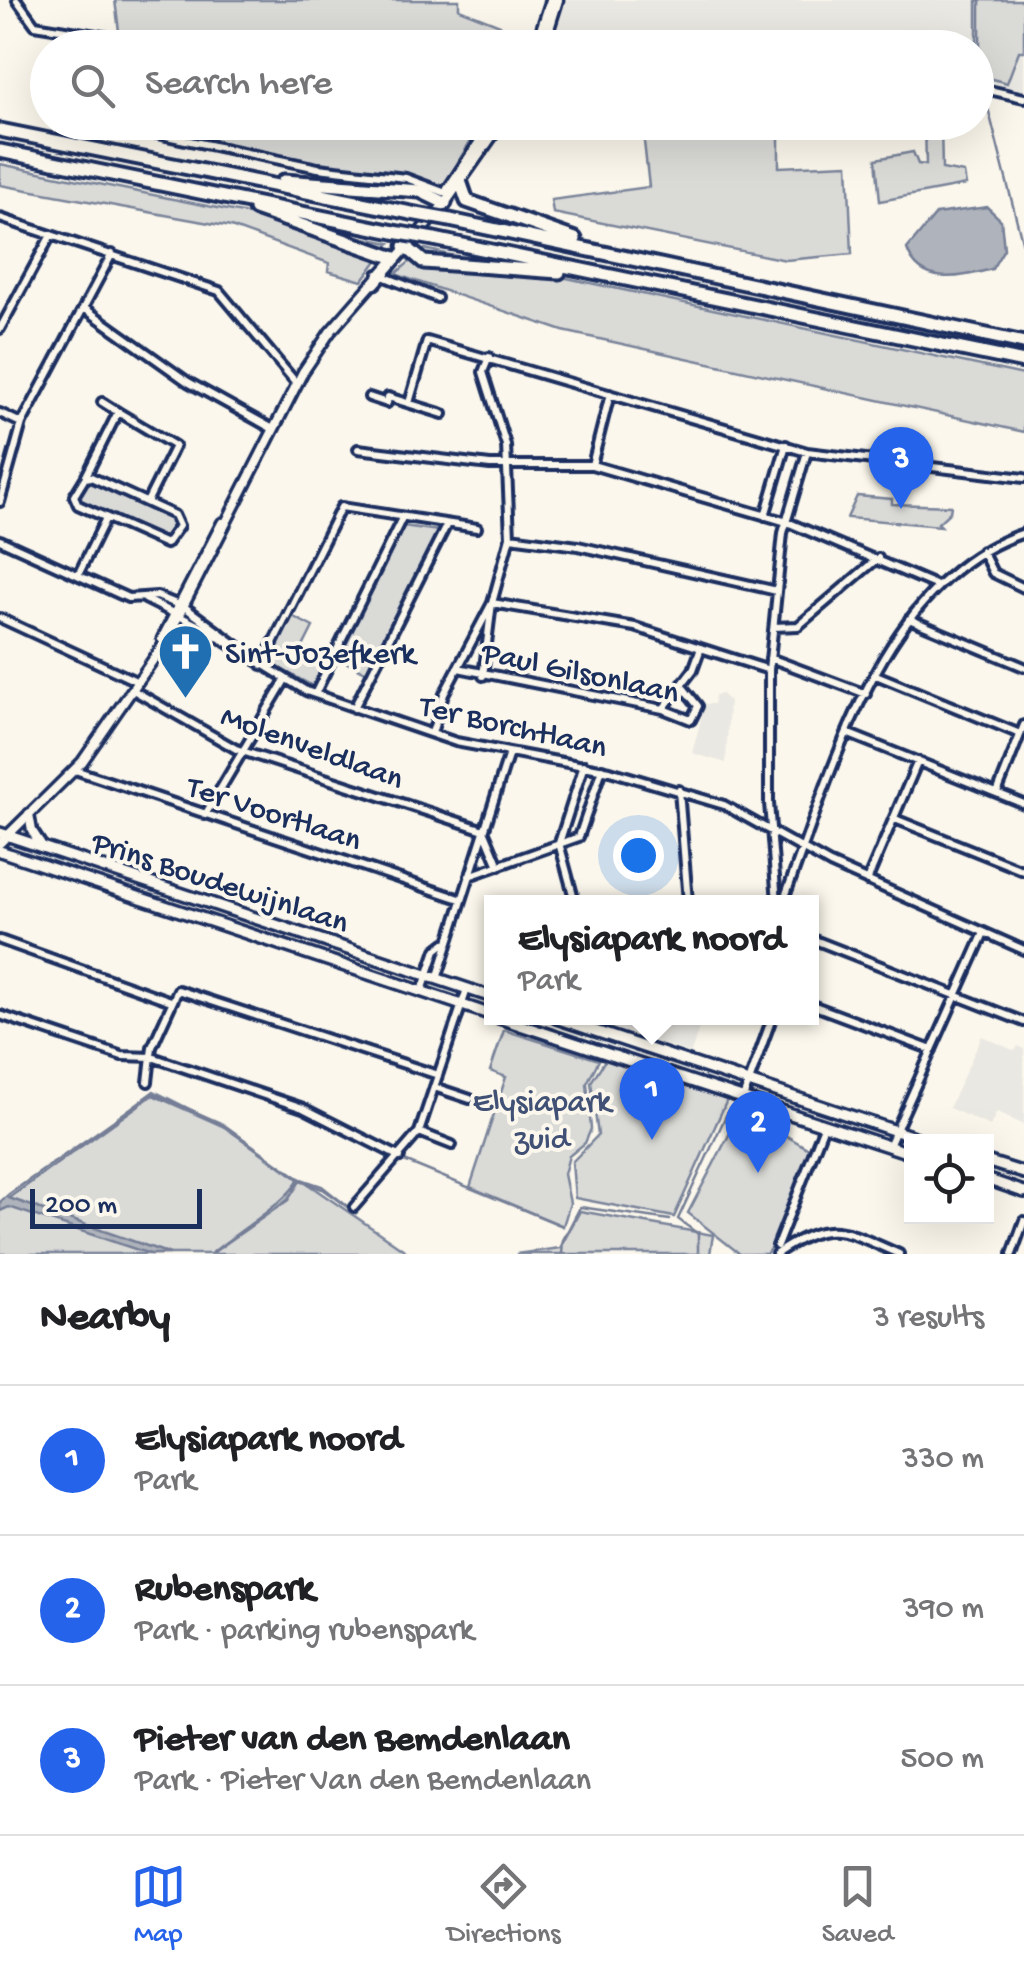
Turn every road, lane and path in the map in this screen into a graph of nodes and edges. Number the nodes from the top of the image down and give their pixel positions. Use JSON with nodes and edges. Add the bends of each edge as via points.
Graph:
{"nodes":[{"id":1,"x":17,"y":0,"type":"edge"},
{"id":2,"x":555,"y":0,"type":"edge"},
{"id":3,"x":46,"y":30,"type":"edge"},
{"id":4,"x":542,"y":30,"type":"edge"},
{"id":5,"x":548,"y":30,"type":"edge"},
{"id":6,"x":994,"y":91,"type":"edge"},
{"id":7,"x":1024,"y":98,"type":"edge"},
{"id":8,"x":0,"y":130,"type":"edge"},
{"id":9,"x":30,"y":136,"type":"edge"},
{"id":10,"x":50,"y":140,"type":"edge"},
{"id":11,"x":185,"y":140,"type":"edge"},
{"id":12,"x":487,"y":140,"type":"edge"},
{"id":13,"x":488,"y":140,"type":"edge"},
{"id":14,"x":0,"y":152,"type":"edge"},
{"id":15,"x":234,"y":177,"type":"junction"},
{"id":16,"x":460,"y":181,"type":"junction"},
{"id":17,"x":223,"y":197,"type":"junction"},
{"id":18,"x":444,"y":198,"type":"junction"},
{"id":19,"x":0,"y":218,"type":"edge"},
{"id":20,"x":51,"y":235,"type":"junction"},
{"id":21,"x":405,"y":246,"type":"junction"},
{"id":22,"x":612,"y":253,"type":"junction"},
{"id":23,"x":112,"y":254,"type":"junction"},
{"id":24,"x":395,"y":258,"type":"junction"},
{"id":25,"x":584,"y":271,"type":"junction"},
{"id":26,"x":380,"y":275,"type":"junction"},
{"id":27,"x":437,"y":298,"type":"dead end"},
{"id":28,"x":84,"y":308,"type":"junction"},
{"id":29,"x":0,"y":329,"type":"edge"},
{"id":30,"x":1024,"y":342,"type":"edge"},
{"id":31,"x":489,"y":357,"type":"junction"},
{"id":32,"x":1024,"y":362,"type":"edge"},
{"id":33,"x":298,"y":384,"type":"junction"},
{"id":34,"x":610,"y":393,"type":"junction"},
{"id":35,"x":369,"y":398,"type":"dead end"},
{"id":36,"x":102,"y":402,"type":"dead end"},
{"id":37,"x":410,"y":403,"type":"junction"},
{"id":38,"x":118,"y":412,"type":"junction"},
{"id":39,"x":0,"y":413,"type":"edge"},
{"id":40,"x":443,"y":414,"type":"dead end"},
{"id":41,"x":22,"y":423,"type":"junction"},
{"id":42,"x":273,"y":430,"type":"junction"},
{"id":43,"x":786,"y":444,"type":"junction"},
{"id":44,"x":358,"y":449,"type":"dead end"},
{"id":45,"x":807,"y":452,"type":"junction"},
{"id":46,"x":592,"y":465,"type":"junction"},
{"id":47,"x":508,"y":466,"type":"junction"},
{"id":48,"x":86,"y":478,"type":"junction"},
{"id":49,"x":1024,"y":478,"type":"edge"},
{"id":50,"x":0,"y":502,"type":"edge"},
{"id":51,"x":147,"y":502,"type":"junction"},
{"id":52,"x":765,"y":516,"type":"junction"},
{"id":53,"x":106,"y":518,"type":"junction"},
{"id":54,"x":402,"y":518,"type":"junction"},
{"id":55,"x":787,"y":522,"type":"junction"},
{"id":56,"x":447,"y":524,"type":"junction"},
{"id":57,"x":477,"y":528,"type":"dead end"},
{"id":58,"x":1024,"y":533,"type":"edge"},
{"id":59,"x":510,"y":537,"type":"junction"},
{"id":60,"x":0,"y":540,"type":"edge"},
{"id":61,"x":982,"y":551,"type":"junction"},
{"id":62,"x":878,"y":558,"type":"junction"},
{"id":63,"x":78,"y":575,"type":"junction"},
{"id":64,"x":935,"y":585,"type":"junction"},
{"id":65,"x":1024,"y":588,"type":"edge"},
{"id":66,"x":776,"y":592,"type":"junction"},
{"id":67,"x":492,"y":603,"type":"junction"},
{"id":68,"x":180,"y":610,"type":"junction"},
{"id":69,"x":0,"y":618,"type":"edge"},
{"id":70,"x":908,"y":619,"type":"junction"},
{"id":71,"x":774,"y":626,"type":"junction"},
{"id":72,"x":700,"y":648,"type":"junction"},
{"id":73,"x":770,"y":658,"type":"junction"},
{"id":74,"x":262,"y":665,"type":"junction"},
{"id":75,"x":1024,"y":667,"type":"edge"},
{"id":76,"x":458,"y":668,"type":"junction"},
{"id":77,"x":769,"y":670,"type":"junction"},
{"id":78,"x":876,"y":674,"type":"junction"},
{"id":79,"x":483,"y":676,"type":"junction"},
{"id":80,"x":285,"y":680,"type":"junction"},
{"id":81,"x":136,"y":686,"type":"junction"},
{"id":82,"x":682,"y":686,"type":"junction"},
{"id":83,"x":315,"y":694,"type":"junction"},
{"id":84,"x":866,"y":694,"type":"junction"},
{"id":85,"x":354,"y":708,"type":"junction"},
{"id":86,"x":664,"y":710,"type":"junction"},
{"id":87,"x":1024,"y":725,"type":"edge"},
{"id":88,"x":432,"y":734,"type":"junction"},
{"id":89,"x":849,"y":734,"type":"junction"},
{"id":90,"x":1020,"y":734,"type":"junction"},
{"id":91,"x":243,"y":751,"type":"junction"},
{"id":92,"x":509,"y":753,"type":"junction"},
{"id":93,"x":918,"y":761,"type":"junction"},
{"id":94,"x":584,"y":765,"type":"junction"},
{"id":95,"x":75,"y":770,"type":"junction"},
{"id":96,"x":602,"y":770,"type":"junction"},
{"id":97,"x":680,"y":790,"type":"junction"},
{"id":98,"x":997,"y":793,"type":"junction"},
{"id":99,"x":1023,"y":800,"type":"edge"},
{"id":100,"x":768,"y":803,"type":"junction"},
{"id":101,"x":29,"y":814,"type":"junction"},
{"id":102,"x":206,"y":814,"type":"junction"},
{"id":103,"x":895,"y":819,"type":"junction"},
{"id":104,"x":759,"y":824,"type":"junction"},
{"id":105,"x":484,"y":830,"type":"junction"},
{"id":106,"x":771,"y":830,"type":"junction"},
{"id":107,"x":2,"y":837,"type":"edge"},
{"id":108,"x":560,"y":843,"type":"junction"},
{"id":109,"x":37,"y":845,"type":"junction"},
{"id":110,"x":804,"y":849,"type":"junction"},
{"id":111,"x":0,"y":851,"type":"edge"},
{"id":112,"x":28,"y":860,"type":"junction"},
{"id":113,"x":499,"y":866,"type":"junction"},
{"id":114,"x":1024,"y":871,"type":"edge"},
{"id":115,"x":468,"y":876,"type":"junction"},
{"id":116,"x":867,"y":882,"type":"junction"},
{"id":117,"x":574,"y":895,"type":"edge"},
{"id":118,"x":688,"y":895,"type":"edge"},
{"id":119,"x":779,"y":895,"type":"edge"},
{"id":120,"x":783,"y":895,"type":"edge"},
{"id":121,"x":460,"y":900,"type":"junction"},
{"id":122,"x":983,"y":935,"type":"junction"},
{"id":123,"x":0,"y":940,"type":"edge"},
{"id":124,"x":819,"y":941,"type":"edge"},
{"id":125,"x":1024,"y":950,"type":"edge"},
{"id":126,"x":431,"y":975,"type":"junction"},
{"id":127,"x":468,"y":989,"type":"junction"},
{"id":128,"x":422,"y":991,"type":"junction"},
{"id":129,"x":484,"y":994,"type":"edge"},
{"id":130,"x":960,"y":996,"type":"junction"},
{"id":131,"x":171,"y":1000,"type":"junction"},
{"id":132,"x":462,"y":1005,"type":"junction"},
{"id":133,"x":819,"y":1007,"type":"edge"},
{"id":134,"x":484,"y":1012,"type":"edge"},
{"id":135,"x":0,"y":1015,"type":"edge"},
{"id":136,"x":1023,"y":1018,"type":"edge"},
{"id":137,"x":523,"y":1025,"type":"edge"},
{"id":138,"x":578,"y":1025,"type":"edge"},
{"id":139,"x":769,"y":1025,"type":"edge"},
{"id":140,"x":933,"y":1050,"type":"junction"},
{"id":141,"x":152,"y":1057,"type":"junction"},
{"id":142,"x":438,"y":1075,"type":"junction"},
{"id":143,"x":748,"y":1079,"type":"junction"},
{"id":144,"x":148,"y":1082,"type":"dead end"},
{"id":145,"x":434,"y":1087,"type":"junction"},
{"id":146,"x":470,"y":1098,"type":"dead end"},
{"id":147,"x":743,"y":1098,"type":"junction"},
{"id":148,"x":894,"y":1130,"type":"junction"},
{"id":149,"x":822,"y":1131,"type":"dead end"},
{"id":150,"x":420,"y":1132,"type":"junction"},
{"id":151,"x":906,"y":1134,"type":"edge"},
{"id":152,"x":452,"y":1145,"type":"dead end"},
{"id":153,"x":889,"y":1146,"type":"junction"},
{"id":154,"x":904,"y":1151,"type":"edge"},
{"id":155,"x":400,"y":1157,"type":"junction"},
{"id":156,"x":994,"y":1163,"type":"edge"},
{"id":157,"x":1024,"y":1173,"type":"edge"},
{"id":158,"x":994,"y":1182,"type":"edge"},
{"id":159,"x":1024,"y":1192,"type":"edge"},
{"id":160,"x":354,"y":1207,"type":"dead end"},
{"id":161,"x":1024,"y":1221,"type":"edge"},
{"id":162,"x":776,"y":1250,"type":"edge"},
{"id":163,"x":1013,"y":1251,"type":"edge"},
{"id":164,"x":1024,"y":1252,"type":"edge"},
{"id":165,"x":900,"y":1254,"type":"edge"}],
"edges":[{"from":1,"to":3,"type":"street"},
{"from":2,"to":4,"type":"street"},
{"from":2,"to":5,"type":"street"},
{"from":6,"to":7,"type":"street"},
{"from":8,"to":9,"type":"highway"},
{"from":10,"to":15,"type":"highway"},
{"from":11,"to":18,"type":"street","via":[[318,168],[406,178]]},
{"from":12,"to":18,"type":"street"},
{"from":13,"to":16,"type":"street"},
{"from":14,"to":17,"type":"highway"},
{"from":15,"to":18,"type":"highway"},
{"from":15,"to":22,"type":"highway","bridge":true},
{"from":16,"to":18,"type":"street"},
{"from":16,"to":22,"type":"highway","via":[[467,201]]},
{"from":17,"to":24,"type":"highway"},
{"from":17,"to":25,"type":"highway","bridge":true},
{"from":18,"to":21,"type":"street"},
{"from":19,"to":20,"type":"street"},
{"from":20,"to":23,"type":"street"},
{"from":20,"to":29,"type":"street"},
{"from":21,"to":24,"type":"street"},
{"from":21,"to":25,"type":"highway","via":[[424,262]]},
{"from":22,"to":30,"type":"highway"},
{"from":23,"to":28,"type":"street"},
{"from":23,"to":33,"type":"street","via":[[219,291]]},
{"from":24,"to":26,"type":"street"},
{"from":25,"to":32,"type":"highway"},
{"from":26,"to":27,"type":"street"},
{"from":26,"to":33,"type":"street","via":[[317,349]]},
{"from":28,"to":41,"type":"street"},
{"from":28,"to":42,"type":"street"},
{"from":31,"to":34,"type":"street"},
{"from":31,"to":37,"type":"street","via":[[427,341]]},
{"from":31,"to":47,"type":"street","via":[[483,372],[501,420]]},
{"from":33,"to":42,"type":"street"},
{"from":34,"to":43,"type":"street"},
{"from":34,"to":46,"type":"street"},
{"from":35,"to":37,"type":"street"},
{"from":36,"to":38,"type":"street"},
{"from":37,"to":40,"type":"street"},
{"from":38,"to":48,"type":"street"},
{"from":38,"to":51,"type":"street","via":[[174,446]]},
{"from":39,"to":41,"type":"street"},
{"from":41,"to":50,"type":"street"},
{"from":42,"to":68,"type":"street"},
{"from":43,"to":45,"type":"street"},
{"from":43,"to":52,"type":"street"},
{"from":44,"to":47,"type":"street"},
{"from":45,"to":49,"type":"street"},
{"from":45,"to":55,"type":"street"},
{"from":46,"to":47,"type":"street"},
{"from":46,"to":52,"type":"street"},
{"from":47,"to":59,"type":"street"},
{"from":48,"to":51,"type":"street"},
{"from":48,"to":53,"type":"street","via":[[75,501]]},
{"from":51,"to":53,"type":"street","via":[[178,519],[166,544]]},
{"from":52,"to":55,"type":"street"},
{"from":53,"to":63,"type":"street"},
{"from":54,"to":56,"type":"street"},
{"from":54,"to":74,"type":"street","via":[[340,507]]},
{"from":54,"to":83,"type":"street"},
{"from":55,"to":62,"type":"street"},
{"from":55,"to":66,"type":"street"},
{"from":56,"to":57,"type":"street"},
{"from":56,"to":85,"type":"street"},
{"from":58,"to":61,"type":"street"},
{"from":59,"to":66,"type":"street"},
{"from":59,"to":67,"type":"street"},
{"from":60,"to":63,"type":"street"},
{"from":61,"to":64,"type":"street"},
{"from":61,"to":65,"type":"street","via":[[994,573]]},
{"from":62,"to":64,"type":"street"},
{"from":62,"to":71,"type":"street","via":[[798,626]]},
{"from":63,"to":68,"type":"street","via":[[128,598],[156,596]]},
{"from":64,"to":70,"type":"street"},
{"from":66,"to":71,"type":"street"},
{"from":67,"to":72,"type":"street","via":[[635,627]]},
{"from":67,"to":76,"type":"street"},
{"from":67,"to":79,"type":"street"},
{"from":68,"to":74,"type":"street","name":"Ter Borchtlaan"},
{"from":68,"to":81,"type":"street"},
{"from":69,"to":81,"type":"street","name":"Molenveldlaan"},
{"from":70,"to":75,"type":"street"},
{"from":70,"to":78,"type":"street"},
{"from":71,"to":73,"type":"street"},
{"from":72,"to":77,"type":"street"},
{"from":72,"to":82,"type":"street"},
{"from":73,"to":77,"type":"street"},
{"from":73,"to":84,"type":"street"},
{"from":74,"to":80,"type":"street","name":"Ter Borchtlaan"},
{"from":76,"to":79,"type":"street","name":"Paul Gilsonlaan"},
{"from":76,"to":88,"type":"street"},
{"from":77,"to":100,"type":"street"},
{"from":78,"to":84,"type":"street"},
{"from":78,"to":90,"type":"street"},
{"from":79,"to":86,"type":"street","name":"Paul Gilsonlaan"},
{"from":80,"to":83,"type":"street","name":"Ter Borchtlaan"},
{"from":80,"to":91,"type":"street"},
{"from":81,"to":91,"type":"street","name":"Molenveldlaan"},
{"from":81,"to":95,"type":"street"},
{"from":82,"to":86,"type":"street"},
{"from":82,"to":86,"type":"street","name":"Paul Gilsonlaan","via":[[698,706],[694,718]]},
{"from":83,"to":85,"type":"street","name":"Ter Borchtlaan"},
{"from":84,"to":89,"type":"street"},
{"from":85,"to":88,"type":"street","name":"Ter Borchtlaan"},
{"from":87,"to":90,"type":"street"},
{"from":88,"to":92,"type":"street","name":"Ter Borchtlaan"},
{"from":89,"to":93,"type":"street"},
{"from":89,"to":110,"type":"street"},
{"from":90,"to":98,"type":"street"},
{"from":91,"to":102,"type":"street"},
{"from":91,"to":105,"type":"street","name":"Molenveldlaan"},
{"from":92,"to":94,"type":"street","name":"Ter Borchtlaan"},
{"from":92,"to":105,"type":"street"},
{"from":93,"to":98,"type":"street"},
{"from":93,"to":103,"type":"street"},
{"from":94,"to":96,"type":"street","name":"Ter Borchtlaan"},
{"from":94,"to":108,"type":"street"},
{"from":95,"to":101,"type":"street"},
{"from":95,"to":102,"type":"street","name":"Ter Voortlaan"},
{"from":96,"to":97,"type":"street","name":"Ter Borchtlaan"},
{"from":96,"to":108,"type":"street","via":[[581,835]]},
{"from":97,"to":104,"type":"street","name":"Ter Borchtlaan"},
{"from":97,"to":118,"type":"street"},
{"from":98,"to":99,"type":"street"},
{"from":100,"to":104,"type":"street"},
{"from":100,"to":106,"type":"street"},
{"from":101,"to":107,"type":"street"},
{"from":101,"to":109,"type":"street"},
{"from":102,"to":121,"type":"street","name":"Ter Voortlaan"},
{"from":103,"to":114,"type":"street"},
{"from":103,"to":116,"type":"street"},
{"from":104,"to":106,"type":"street","name":"Ter Borchtlaan"},
{"from":105,"to":113,"type":"street"},
{"from":105,"to":115,"type":"street"},
{"from":106,"to":110,"type":"street","name":"Ter Borchtlaan"},
{"from":106,"to":119,"type":"street"},
{"from":107,"to":109,"type":"main road","name":"Prins Boudewijnlaan"},
{"from":108,"to":113,"type":"street"},
{"from":108,"to":117,"type":"street"},
{"from":109,"to":112,"type":"main road","via":[[24,851]]},
{"from":109,"to":126,"type":"main road","name":"Prins Boudewijnlaan"},
{"from":110,"to":116,"type":"street","name":"Ter Borchtlaan"},
{"from":110,"to":120,"type":"street"},
{"from":111,"to":112,"type":"main road","name":"Prins Boudewijnlaan"},
{"from":112,"to":128,"type":"main road","name":"Prins Boudewijnlaan"},
{"from":113,"to":115,"type":"street"},
{"from":115,"to":121,"type":"street"},
{"from":116,"to":122,"type":"street","name":"Ter Borchtlaan"},
{"from":121,"to":126,"type":"street"},
{"from":122,"to":125,"type":"street","name":"Ter Borchtlaan"},
{"from":122,"to":130,"type":"street"},
{"from":123,"to":131,"type":"street"},
{"from":124,"to":130,"type":"street"},
{"from":126,"to":127,"type":"main road","name":"Prins Boudewijnlaan"},
{"from":126,"to":128,"type":"street"},
{"from":127,"to":129,"type":"main road","name":"Prins Boudewijnlaan"},
{"from":127,"to":132,"type":"street"},
{"from":128,"to":132,"type":"main road","name":"Prins Boudewijnlaan"},
{"from":130,"to":136,"type":"street"},
{"from":130,"to":140,"type":"street"},
{"from":131,"to":141,"type":"street"},
{"from":131,"to":142,"type":"street","via":[[178,990],[192,992]]},
{"from":132,"to":134,"type":"main road","name":"Prins Boudewijnlaan"},
{"from":132,"to":142,"type":"street"},
{"from":133,"to":140,"type":"street"},
{"from":135,"to":141,"type":"street","via":[[122,1056]]},
{"from":137,"to":147,"type":"main road","name":"Prins Boudewijnlaan"},
{"from":138,"to":143,"type":"main road"},
{"from":139,"to":143,"type":"street"},
{"from":140,"to":148,"type":"street"},
{"from":141,"to":144,"type":"street"},
{"from":141,"to":155,"type":"street","via":[[303,1108]]},
{"from":142,"to":145,"type":"street"},
{"from":143,"to":147,"type":"street"},
{"from":143,"to":148,"type":"main road"},
{"from":145,"to":146,"type":"street"},
{"from":145,"to":150,"type":"street"},
{"from":147,"to":153,"type":"main road","name":"Prins Boudewijnlaan"},
{"from":148,"to":151,"type":"main road"},
{"from":148,"to":153,"type":"street"},
{"from":149,"to":162,"type":"street"},
{"from":150,"to":152,"type":"street"},
{"from":150,"to":155,"type":"street"},
{"from":153,"to":154,"type":"main road","name":"Prins Boudewijnlaan"},
{"from":155,"to":160,"type":"street"},
{"from":156,"to":157,"type":"main road"},
{"from":158,"to":159,"type":"main road"},
{"from":161,"to":163,"type":"street"},
{"from":162,"to":165,"type":"street","via":[[800,1236],[832,1230]]},
{"from":163,"to":164,"type":"street"}]}
